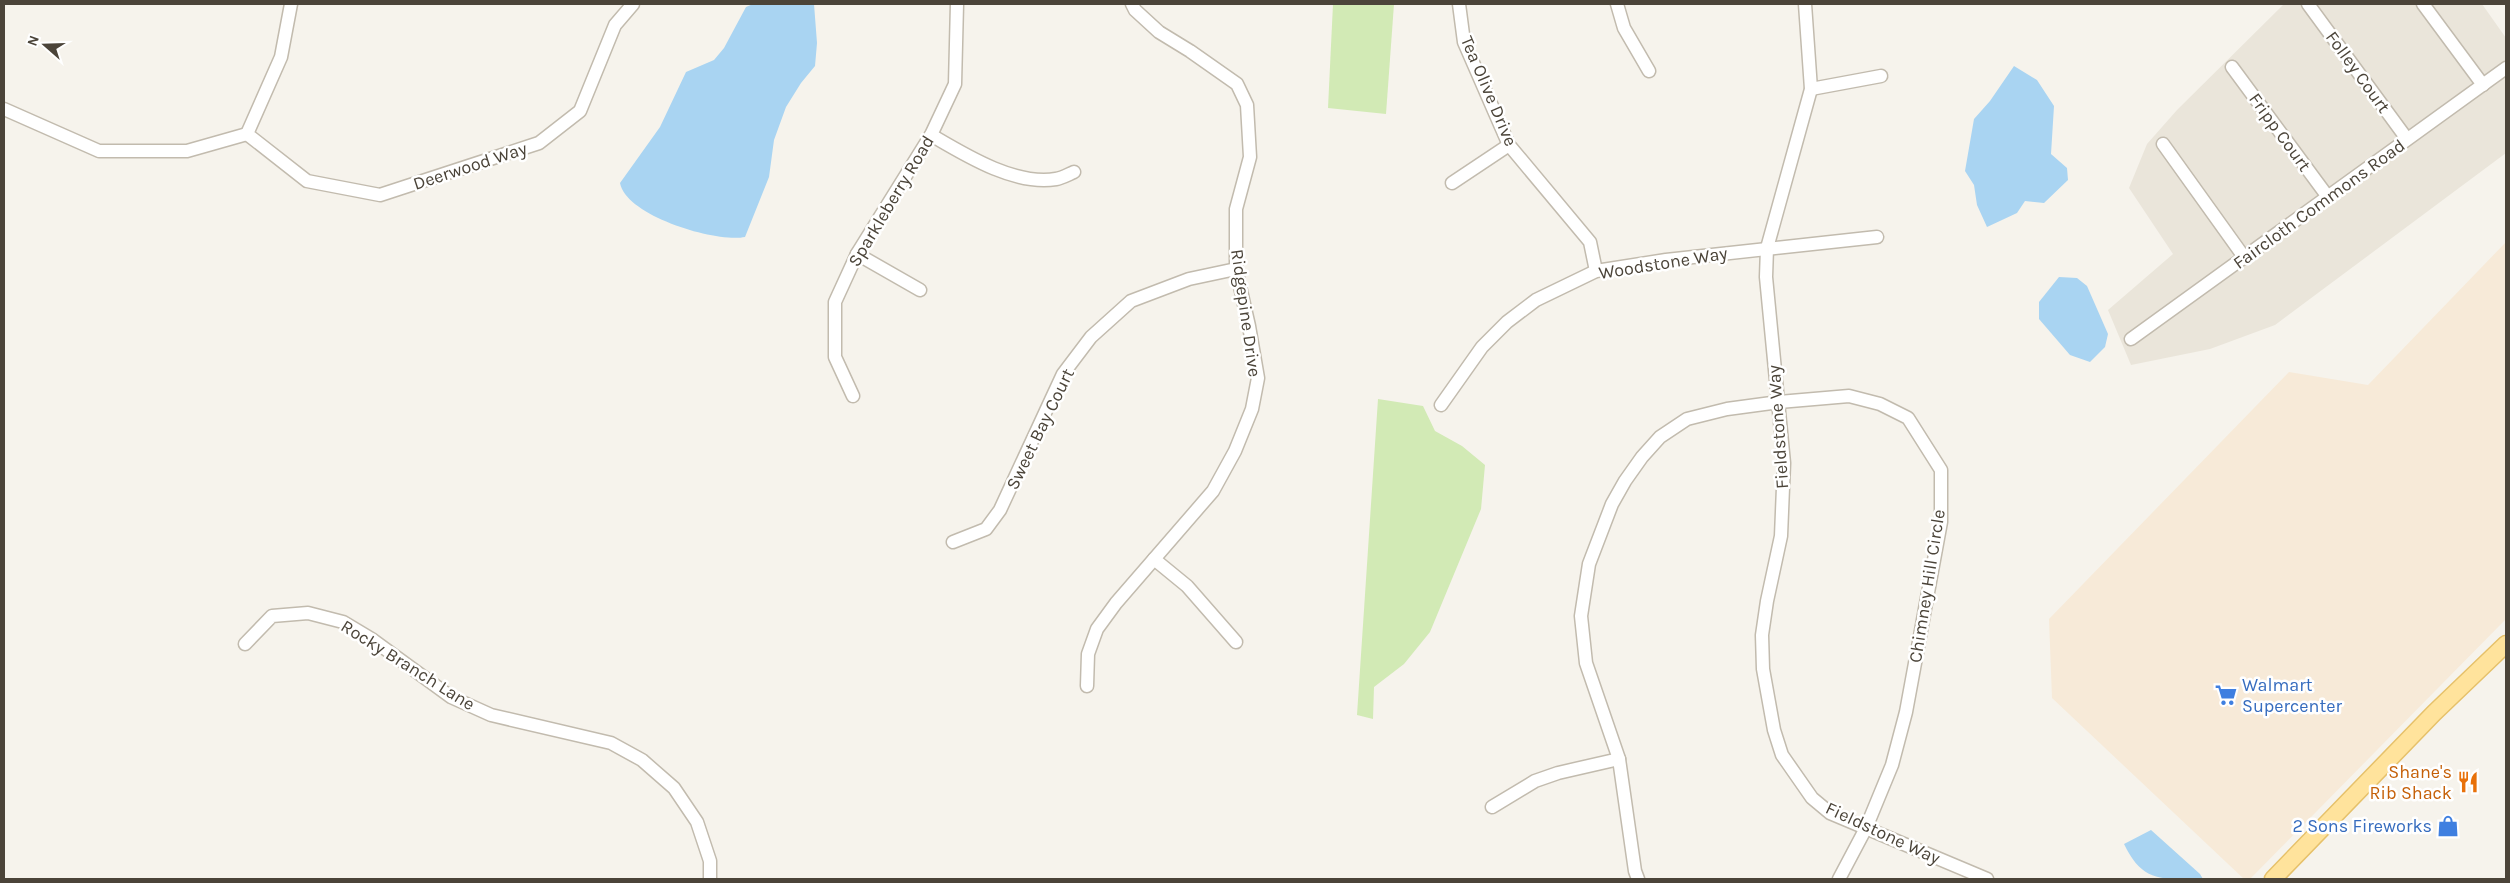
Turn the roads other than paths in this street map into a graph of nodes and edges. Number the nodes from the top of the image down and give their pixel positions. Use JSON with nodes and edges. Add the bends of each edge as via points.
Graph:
{"nodes":[{"id":1,"x":291,"y":4,"type":"edge"},
{"id":2,"x":632,"y":4,"type":"edge"},
{"id":3,"x":957,"y":4,"type":"edge"},
{"id":4,"x":1132,"y":4,"type":"edge"},
{"id":5,"x":1460,"y":4,"type":"edge"},
{"id":6,"x":1617,"y":4,"type":"edge"},
{"id":7,"x":1805,"y":4,"type":"edge"},
{"id":8,"x":2308,"y":4,"type":"edge"},
{"id":9,"x":2423,"y":4,"type":"edge"},
{"id":10,"x":2232,"y":67,"type":"dead end"},
{"id":11,"x":2506,"y":68,"type":"edge"},
{"id":12,"x":1649,"y":71,"type":"dead end"},
{"id":13,"x":1881,"y":76,"type":"dead end"},
{"id":14,"x":2483,"y":85,"type":"junction"},
{"id":15,"x":1811,"y":90,"type":"junction"},
{"id":16,"x":4,"y":109,"type":"edge"},
{"id":17,"x":247,"y":134,"type":"junction"},
{"id":18,"x":931,"y":135,"type":"junction"},
{"id":19,"x":2408,"y":139,"type":"junction"},
{"id":20,"x":2163,"y":144,"type":"dead end"},
{"id":21,"x":1509,"y":145,"type":"junction"},
{"id":22,"x":1074,"y":172,"type":"dead end"},
{"id":23,"x":1452,"y":183,"type":"dead end"},
{"id":24,"x":2328,"y":197,"type":"junction"},
{"id":25,"x":1877,"y":237,"type":"dead end"},
{"id":26,"x":1767,"y":248,"type":"junction"},
{"id":27,"x":858,"y":254,"type":"junction"},
{"id":28,"x":2244,"y":257,"type":"junction"},
{"id":29,"x":1236,"y":269,"type":"junction"},
{"id":30,"x":1596,"y":271,"type":"junction"},
{"id":31,"x":920,"y":290,"type":"dead end"},
{"id":32,"x":2131,"y":339,"type":"dead end"},
{"id":33,"x":853,"y":396,"type":"dead end"},
{"id":34,"x":1779,"y":402,"type":"junction"},
{"id":35,"x":1441,"y":405,"type":"dead end"},
{"id":36,"x":953,"y":542,"type":"dead end"},
{"id":37,"x":1154,"y":559,"type":"junction"},
{"id":38,"x":1236,"y":642,"type":"dead end"},
{"id":39,"x":244,"y":644,"type":"dead end"},
{"id":40,"x":2506,"y":644,"type":"edge"},
{"id":41,"x":1087,"y":686,"type":"dead end"},
{"id":42,"x":1619,"y":759,"type":"junction"},
{"id":43,"x":1492,"y":807,"type":"dead end"},
{"id":44,"x":1866,"y":828,"type":"junction"},
{"id":45,"x":710,"y":879,"type":"edge"},
{"id":46,"x":1638,"y":879,"type":"edge"},
{"id":47,"x":1839,"y":879,"type":"edge"},
{"id":48,"x":1987,"y":879,"type":"edge"},
{"id":49,"x":2272,"y":879,"type":"edge"}],
"edges":[{"from":1,"to":17,"type":"street","via":[[281,57]]},
{"from":2,"to":17,"type":"street","name":"Deerwood Way","via":[[614,25],[580,111],[539,144],[380,196],[307,181]]},
{"from":3,"to":18,"type":"street","name":"Sparkleberry Road","via":[[955,84]]},
{"from":4,"to":29,"type":"street","name":"Ridgepine Drive","via":[[1159,32],[1237,84],[1247,105],[1250,157],[1236,209]]},
{"from":5,"to":21,"type":"street","name":"Tea Olive Drive","via":[[1464,42]]},
{"from":6,"to":12,"type":"street","via":[[1624,28]]},
{"from":7,"to":15,"type":"street","name":"Fieldstone Way"},
{"from":8,"to":19,"type":"street","name":"Folley Court"},
{"from":9,"to":14,"type":"street"},
{"from":10,"to":24,"type":"street","name":"Fripp Court"},
{"from":11,"to":14,"type":"street","name":"Faircloth Commons Road"},
{"from":13,"to":15,"type":"street"},
{"from":14,"to":19,"type":"street","name":"Faircloth Commons Road"},
{"from":15,"to":26,"type":"street","name":"Fieldstone Way"},
{"from":16,"to":17,"type":"street","via":[[99,151],[187,151]]},
{"from":18,"to":22,"type":"street","via":[[980,163],[1028,179],[1057,179]]},
{"from":18,"to":27,"type":"street","name":"Sparkleberry Road"},
{"from":19,"to":24,"type":"street","name":"Faircloth Commons Road"},
{"from":20,"to":28,"type":"street"},
{"from":21,"to":23,"type":"street"},
{"from":21,"to":30,"type":"street","name":"Tea Olive Drive","via":[[1590,242]]},
{"from":24,"to":28,"type":"street","name":"Faircloth Commons Road"},
{"from":25,"to":26,"type":"street","name":"Woodstone Way"},
{"from":26,"to":30,"type":"street","name":"Woodstone Way"},
{"from":26,"to":34,"type":"street","name":"Fieldstone Way","via":[[1766,277]]},
{"from":27,"to":31,"type":"street"},
{"from":27,"to":33,"type":"street","name":"Sparkleberry Road","via":[[835,302],[835,357]]},
{"from":28,"to":32,"type":"street","name":"Faircloth Commons Road"},
{"from":29,"to":36,"type":"street","name":"Sweet Bay Court","via":[[1189,279],[1131,301],[1091,337],[1063,374],[1000,510],[986,529]]},
{"from":29,"to":37,"type":"street","name":"Ridgepine Drive","via":[[1258,378],[1252,409],[1235,451],[1213,491]]},
{"from":30,"to":35,"type":"street","name":"Woodstone Way","via":[[1536,300],[1507,322],[1482,347]]},
{"from":34,"to":42,"type":"street","name":"Chimney Hill Circle","via":[[1687,419],[1660,437],[1642,457],[1609,512],[1589,564],[1581,616],[1586,663]]},
{"from":34,"to":44,"type":"street","name":"Fieldstone Way","via":[[1784,463],[1781,536],[1762,635],[1763,669],[1774,730],[1782,755],[1812,798],[1830,813]]},
{"from":34,"to":44,"type":"street","name":"Chimney Hill Circle","via":[[1849,396],[1880,404],[1908,418],[1940,470],[1941,522],[1906,712],[1892,765]]},
{"from":37,"to":38,"type":"street","via":[[1187,586]]},
{"from":37,"to":41,"type":"street","name":"Ridgepine Drive","via":[[1097,629],[1088,654]]},
{"from":39,"to":45,"type":"street","name":"Rocky Branch Lane","via":[[272,616],[308,613],[343,622],[452,697],[491,715],[611,743],[642,760],[674,788],[697,822],[710,861]]},
{"from":40,"to":49,"type":"main road"},
{"from":42,"to":43,"type":"street","via":[[1558,772],[1535,781]]},
{"from":42,"to":46,"type":"street","name":"Chimney Hill Circle"},
{"from":44,"to":47,"type":"street","name":"Chimney Hill Circle"},
{"from":44,"to":48,"type":"street","name":"Fieldstone Way"}]}
